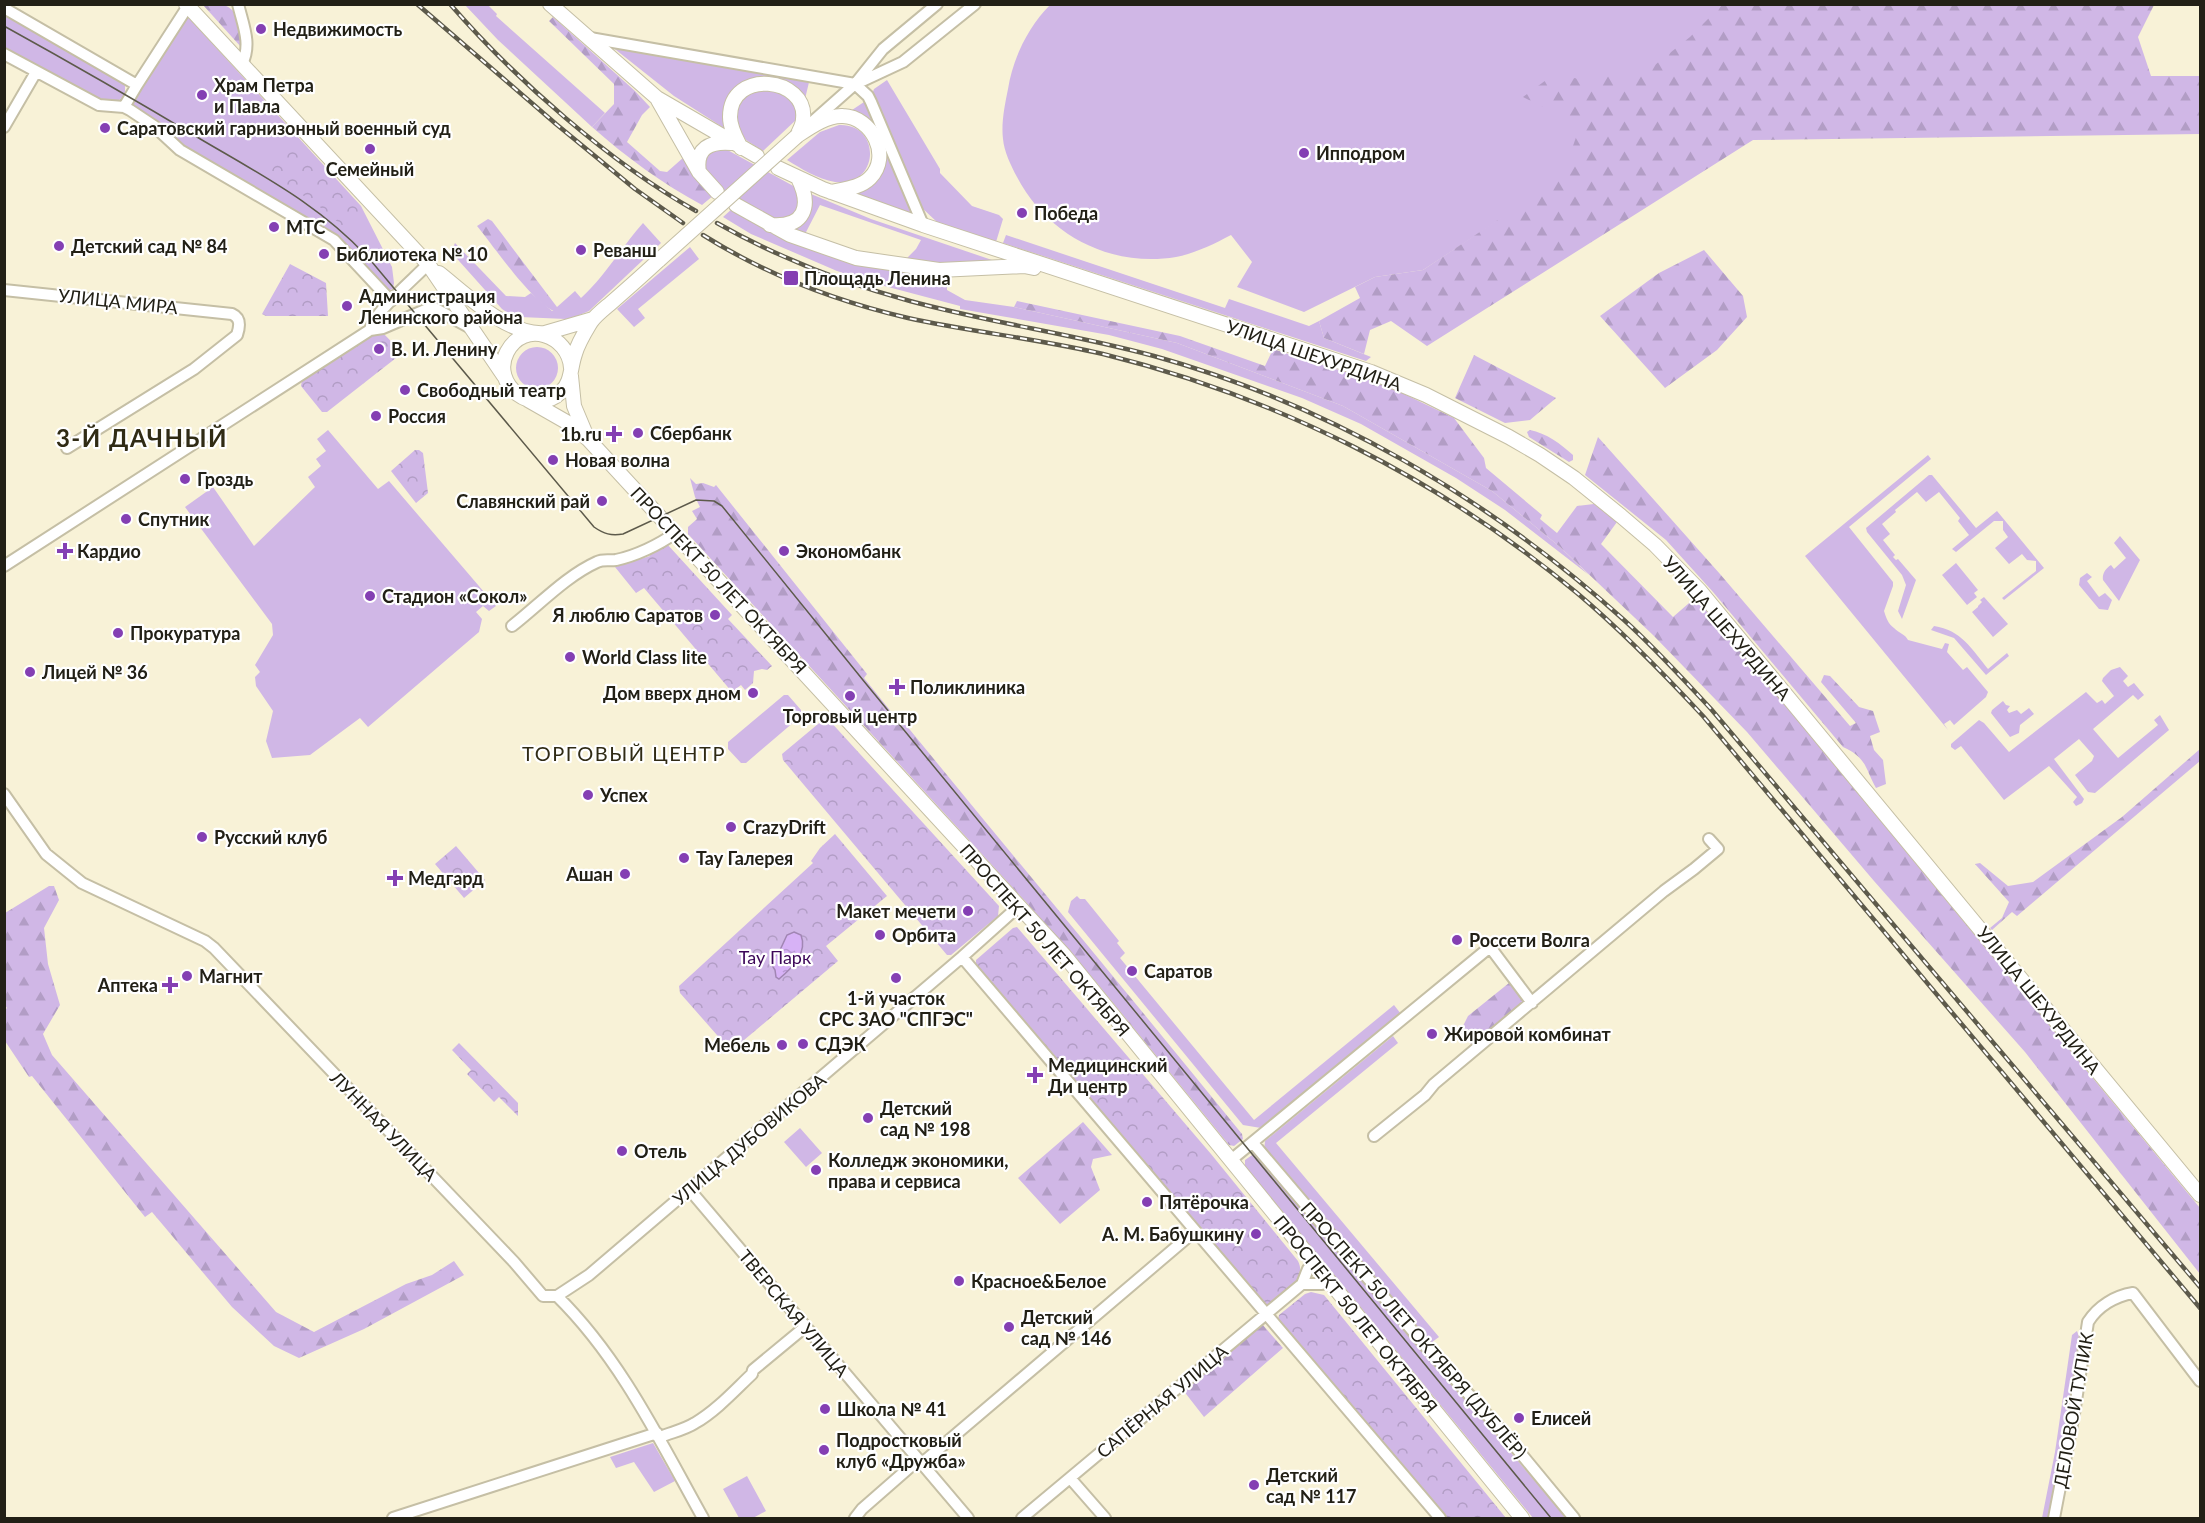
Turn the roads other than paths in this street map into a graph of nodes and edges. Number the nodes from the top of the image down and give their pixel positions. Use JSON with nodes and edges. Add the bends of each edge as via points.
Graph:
{"nodes":[{"id":1,"x":238,"y":4,"type":"edge"},
{"id":2,"x":550,"y":4,"type":"edge"},
{"id":3,"x":937,"y":4,"type":"edge"},
{"id":4,"x":975,"y":4,"type":"edge"},
{"id":5,"x":187,"y":5,"type":"edge"},
{"id":6,"x":4,"y":8,"type":"edge"},
{"id":7,"x":590,"y":38,"type":"junction"},
{"id":8,"x":4,"y":54,"type":"edge"},
{"id":9,"x":242,"y":64,"type":"junction"},
{"id":10,"x":36,"y":72,"type":"junction"},
{"id":11,"x":855,"y":84,"type":"junction"},
{"id":12,"x":137,"y":85,"type":"junction"},
{"id":13,"x":657,"y":98,"type":"junction"},
{"id":14,"x":124,"y":107,"type":"junction"},
{"id":15,"x":4,"y":127,"type":"edge"},
{"id":16,"x":796,"y":136,"type":"junction"},
{"id":17,"x":736,"y":146,"type":"junction"},
{"id":18,"x":757,"y":156,"type":"dead end"},
{"id":19,"x":778,"y":168,"type":"dead end"},
{"id":20,"x":699,"y":172,"type":"junction"},
{"id":21,"x":798,"y":178,"type":"junction"},
{"id":22,"x":717,"y":192,"type":"dead end"},
{"id":23,"x":831,"y":192,"type":"junction"},
{"id":24,"x":736,"y":205,"type":"dead end"},
{"id":25,"x":768,"y":224,"type":"junction"},
{"id":26,"x":922,"y":225,"type":"junction"},
{"id":27,"x":993,"y":248,"type":"junction"},
{"id":28,"x":428,"y":264,"type":"junction"},
{"id":29,"x":994,"y":268,"type":"junction"},
{"id":30,"x":1057,"y":271,"type":"junction"},
{"id":31,"x":4,"y":290,"type":"edge"},
{"id":32,"x":391,"y":301,"type":"junction"},
{"id":33,"x":593,"y":319,"type":"junction"},
{"id":34,"x":472,"y":328,"type":"junction"},
{"id":35,"x":370,"y":330,"type":"junction"},
{"id":36,"x":538,"y":333,"type":"junction"},
{"id":37,"x":571,"y":371,"type":"junction"},
{"id":38,"x":504,"y":376,"type":"junction"},
{"id":39,"x":528,"y":400,"type":"junction"},
{"id":40,"x":588,"y":439,"type":"junction"},
{"id":41,"x":67,"y":448,"type":"dead end"},
{"id":42,"x":675,"y":533,"type":"junction"},
{"id":43,"x":4,"y":566,"type":"edge"},
{"id":44,"x":512,"y":626,"type":"dead end"},
{"id":45,"x":5,"y":797,"type":"edge"},
{"id":46,"x":1708,"y":839,"type":"dead end"},
{"id":47,"x":1019,"y":906,"type":"junction"},
{"id":48,"x":962,"y":957,"type":"junction"},
{"id":49,"x":1532,"y":1003,"type":"junction"},
{"id":50,"x":1374,"y":1136,"type":"dead end"},
{"id":51,"x":1253,"y":1143,"type":"junction"},
{"id":52,"x":1231,"y":1160,"type":"junction"},
{"id":53,"x":689,"y":1189,"type":"junction"},
{"id":54,"x":2200,"y":1195,"type":"edge"},
{"id":55,"x":1195,"y":1231,"type":"junction"},
{"id":56,"x":1315,"y":1263,"type":"junction"},
{"id":57,"x":1328,"y":1279,"type":"junction"},
{"id":58,"x":1302,"y":1284,"type":"junction"},
{"id":59,"x":557,"y":1296,"type":"junction"},
{"id":60,"x":1266,"y":1314,"type":"junction"},
{"id":61,"x":805,"y":1327,"type":"junction"},
{"id":62,"x":2200,"y":1381,"type":"edge"},
{"id":63,"x":659,"y":1435,"type":"junction"},
{"id":64,"x":919,"y":1462,"type":"junction"},
{"id":65,"x":1070,"y":1478,"type":"junction"},
{"id":66,"x":393,"y":1518,"type":"edge"},
{"id":67,"x":703,"y":1518,"type":"edge"},
{"id":68,"x":855,"y":1518,"type":"edge"},
{"id":69,"x":968,"y":1518,"type":"edge"},
{"id":70,"x":1022,"y":1518,"type":"edge"},
{"id":71,"x":1105,"y":1518,"type":"edge"},
{"id":72,"x":1440,"y":1518,"type":"edge"},
{"id":73,"x":1522,"y":1518,"type":"edge"},
{"id":74,"x":1574,"y":1518,"type":"edge"},
{"id":75,"x":2054,"y":1518,"type":"edge"}],
"edges":[{"from":1,"to":9,"type":"street","via":[[248,46]]},
{"from":2,"to":7,"type":"main road"},
{"from":3,"to":11,"type":"street","via":[[884,49]]},
{"from":4,"to":11,"type":"street","via":[[903,62]]},
{"from":5,"to":9,"type":"main road"},
{"from":5,"to":12,"type":"street"},
{"from":6,"to":12,"type":"street"},
{"from":7,"to":11,"type":"street"},
{"from":7,"to":13,"type":"main road"},
{"from":8,"to":10,"type":"street"},
{"from":9,"to":28,"type":"main road"},
{"from":10,"to":14,"type":"street","via":[[99,105]]},
{"from":10,"to":15,"type":"street"},
{"from":11,"to":16,"type":"street"},
{"from":11,"to":26,"type":"street","via":[[871,102]]},
{"from":12,"to":14,"type":"street"},
{"from":13,"to":17,"type":"main road"},
{"from":13,"to":20,"type":"main road"},
{"from":14,"to":32,"type":"street","via":[[154,126],[180,150],[334,240]]},
{"from":16,"to":17,"type":"main road","via":[[803,122],[800,101],[776,85],[756,84],[742,91],[733,104],[731,125]]},
{"from":16,"to":23,"type":"main road","via":[[811,126],[843,116],[859,121],[875,137],[880,155],[871,177],[857,186]]},
{"from":16,"to":33,"type":"main road","bridge":true},
{"from":17,"to":18,"type":"main road"},
{"from":17,"to":20,"type":"main road","via":[[715,143],[704,148],[699,157]]},
{"from":19,"to":21,"type":"main road","name":"УЛИЦА ШЕХУРДИНА"},
{"from":20,"to":22,"type":"main road"},
{"from":21,"to":23,"type":"main road","name":"УЛИЦА ШЕХУРДИНА"},
{"from":21,"to":25,"type":"main road","via":[[806,195],[802,213],[791,223]]},
{"from":23,"to":26,"type":"main road","name":"УЛИЦА ШЕХУРДИНА"},
{"from":24,"to":25,"type":"main road","name":"УЛИЦА ШЕХУРДИНА"},
{"from":25,"to":29,"type":"main road","name":"УЛИЦА ШЕХУРДИНА","via":[[806,241],[875,262],[939,270]]},
{"from":26,"to":27,"type":"main road","name":"УЛИЦА ШЕХУРДИНА"},
{"from":27,"to":29,"type":"main road","via":[[1002,257]]},
{"from":27,"to":30,"type":"main road","name":"УЛИЦА ШЕХУРДИНА"},
{"from":28,"to":32,"type":"street"},
{"from":28,"to":34,"type":"main road"},
{"from":28,"to":36,"type":"main road","via":[[495,317]]},
{"from":29,"to":30,"type":"main road","name":"УЛИЦА ШЕХУРДИНА","via":[[1024,266]]},
{"from":30,"to":54,"type":"main road","name":"УЛИЦА ШЕХУРДИНА","via":[[1413,389],[1540,455],[1612,508],[1700,591]]},
{"from":31,"to":41,"type":"street","name":"УЛИЦА МИРА","via":[[232,314],[240,323],[237,335],[194,369]]},
{"from":32,"to":35,"type":"street"},
{"from":33,"to":36,"type":"main road"},
{"from":33,"to":37,"type":"main road","via":[[576,350]]},
{"from":34,"to":35,"type":"street","via":[[432,307]]},
{"from":34,"to":38,"type":"main road"},
{"from":35,"to":43,"type":"street"},
{"from":36,"to":37,"type":"main road","via":[[560,343],[569,354]]},
{"from":36,"to":38,"type":"main road","via":[[511,346],[504,360]]},
{"from":37,"to":39,"type":"main road","via":[[566,387],[554,397],[539,402]]},
{"from":37,"to":40,"type":"main road","name":"ПРОСПЕКТ 50 ЛЕТ ОКТЯБРЯ","via":[[573,403]]},
{"from":38,"to":39,"type":"main road","via":[[513,391]]},
{"from":39,"to":40,"type":"main road","name":"ПРОСПЕКТ 50 ЛЕТ ОКТЯБРЯ"},
{"from":40,"to":42,"type":"main road","name":"ПРОСПЕКТ 50 ЛЕТ ОКТЯБРЯ"},
{"from":42,"to":44,"type":"street","via":[[617,560],[597,562]]},
{"from":42,"to":47,"type":"main road","name":"ПРОСПЕКТ 50 ЛЕТ ОКТЯБРЯ"},
{"from":45,"to":59,"type":"street","name":"ЛУННАЯ УЛИЦА","via":[[46,854],[82,883],[214,948],[543,1296]]},
{"from":46,"to":49,"type":"street","via":[[1718,849]]},
{"from":47,"to":48,"type":"street","name":"УЛИЦА ДУБОВИКОВА"},
{"from":47,"to":52,"type":"main road","name":"ПРОСПЕКТ 50 ЛЕТ ОКТЯБРЯ"},
{"from":48,"to":53,"type":"street","name":"УЛИЦА ДУБОВИКОВА"},
{"from":48,"to":55,"type":"street"},
{"from":49,"to":50,"type":"street"},
{"from":49,"to":51,"type":"street","via":[[1490,947]]},
{"from":51,"to":52,"type":"street"},
{"from":51,"to":74,"type":"street","name":"ПРОСПЕКТ 50 ЛЕТ ОКТЯБРЯ (ДУБЛЁР)"},
{"from":52,"to":56,"type":"main road","name":"ПРОСПЕКТ 50 ЛЕТ ОКТЯБРЯ"},
{"from":53,"to":59,"type":"street","name":"УЛИЦА ДУБОВИКОВА","via":[[589,1275]]},
{"from":53,"to":61,"type":"street","name":"ТВЕРСКАЯ УЛИЦА"},
{"from":55,"to":60,"type":"street"},
{"from":55,"to":64,"type":"street"},
{"from":56,"to":57,"type":"main road","name":"ПРОСПЕКТ 50 ЛЕТ ОКТЯБРЯ"},
{"from":56,"to":58,"type":"street","name":"САПЁРНАЯ УЛИЦА"},
{"from":57,"to":58,"type":"street","name":"САПЁРНАЯ УЛИЦА","via":[[1322,1284]]},
{"from":57,"to":73,"type":"main road","name":"ПРОСПЕКТ 50 ЛЕТ ОКТЯБРЯ"},
{"from":58,"to":60,"type":"street","name":"САПЁРНАЯ УЛИЦА"},
{"from":59,"to":63,"type":"street","name":"ЛУННАЯ УЛИЦА","via":[[588,1329]]},
{"from":60,"to":65,"type":"street","name":"САПЁРНАЯ УЛИЦА"},
{"from":60,"to":72,"type":"street"},
{"from":61,"to":63,"type":"street","via":[[697,1422]]},
{"from":61,"to":64,"type":"street","name":"ТВЕРСКАЯ УЛИЦА"},
{"from":62,"to":75,"type":"street","name":"ДЕЛОВОЙ ТУПИК","via":[[2133,1293],[2094,1312],[2088,1322]]},
{"from":63,"to":66,"type":"street"},
{"from":63,"to":67,"type":"street","name":"ЛУННАЯ УЛИЦА"},
{"from":64,"to":68,"type":"street"},
{"from":64,"to":69,"type":"street","name":"ТВЕРСКАЯ УЛИЦА"},
{"from":65,"to":70,"type":"street","name":"САПЁРНАЯ УЛИЦА"},
{"from":65,"to":71,"type":"street"}]}
